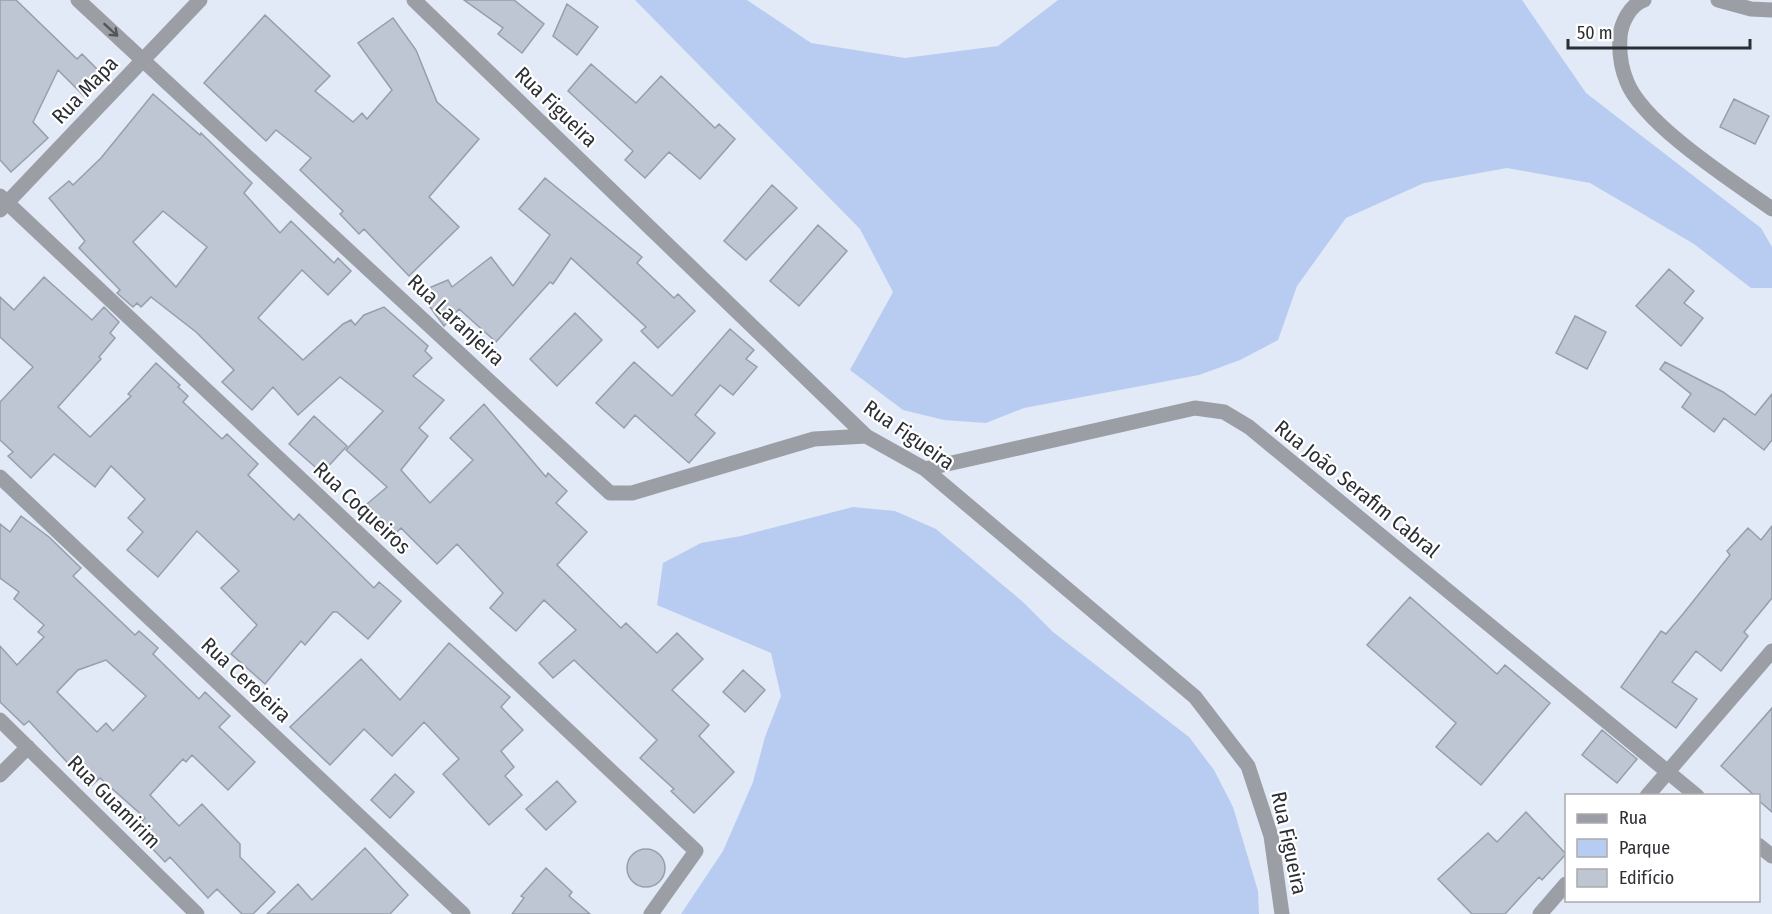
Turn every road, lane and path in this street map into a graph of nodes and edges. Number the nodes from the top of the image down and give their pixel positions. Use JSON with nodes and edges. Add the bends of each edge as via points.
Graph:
{"nodes":[{"id":1,"x":78,"y":0,"type":"edge"},
{"id":2,"x":200,"y":0,"type":"edge"},
{"id":3,"x":414,"y":0,"type":"edge"},
{"id":4,"x":1644,"y":0,"type":"edge"},
{"id":5,"x":1718,"y":0,"type":"edge"},
{"id":6,"x":1772,"y":10,"type":"edge"},
{"id":7,"x":144,"y":59,"type":"junction"},
{"id":8,"x":2,"y":203,"type":"edge"},
{"id":9,"x":1772,"y":209,"type":"edge"},
{"id":10,"x":867,"y":436,"type":"junction"},
{"id":11,"x":925,"y":469,"type":"junction"},
{"id":12,"x":0,"y":477,"type":"edge"},
{"id":13,"x":1772,"y":651,"type":"edge"},
{"id":14,"x":0,"y":720,"type":"edge"},
{"id":15,"x":28,"y":747,"type":"junction"},
{"id":16,"x":1668,"y":772,"type":"junction"},
{"id":17,"x":0,"y":775,"type":"edge"},
{"id":18,"x":1648,"y":794,"type":"edge"},
{"id":19,"x":1696,"y":794,"type":"edge"},
{"id":20,"x":1760,"y":847,"type":"edge"},
{"id":21,"x":1772,"y":856,"type":"edge"},
{"id":22,"x":1565,"y":885,"type":"edge"},
{"id":23,"x":191,"y":912,"type":"edge"},
{"id":24,"x":463,"y":914,"type":"edge"},
{"id":25,"x":651,"y":914,"type":"edge"},
{"id":26,"x":1282,"y":914,"type":"edge"},
{"id":27,"x":1540,"y":914,"type":"edge"}],
"edges":[{"from":1,"to":7,"type":"street","name":"Rua Laranjeira","one_way":true},
{"from":2,"to":7,"type":"street","name":"Rua Mapa"},
{"from":3,"to":10,"type":"street","name":"Rua Figueira"},
{"from":4,"to":9,"type":"street","via":[[1628,13],[1620,34],[1627,84],[1679,140]]},
{"from":5,"to":6,"type":"street"},
{"from":7,"to":8,"type":"street","name":"Rua Mapa"},
{"from":7,"to":10,"type":"street","name":"Rua Laranjeira","via":[[610,493],[632,493],[814,439]]},
{"from":8,"to":25,"type":"street","name":"Rua Coqueiros","via":[[696,851]]},
{"from":10,"to":11,"type":"street","name":"Rua Figueira"},
{"from":11,"to":16,"type":"street","name":"Rua João Serafim Cabral","via":[[1195,408],[1224,412],[1249,427]]},
{"from":11,"to":26,"type":"street","name":"Rua Figueira","via":[[1195,697],[1248,766],[1257,787],[1271,836]]},
{"from":12,"to":24,"type":"street","name":"Rua Cerejeira"},
{"from":13,"to":16,"type":"street"},
{"from":14,"to":15,"type":"street","name":"Rua Guamirim"},
{"from":15,"to":17,"type":"street"},
{"from":15,"to":23,"type":"street","name":"Rua Guamirim"},
{"from":16,"to":18,"type":"street"},
{"from":16,"to":19,"type":"street","name":"Rua João Serafim Cabral"},
{"from":20,"to":21,"type":"street"},
{"from":22,"to":27,"type":"street"}]}
